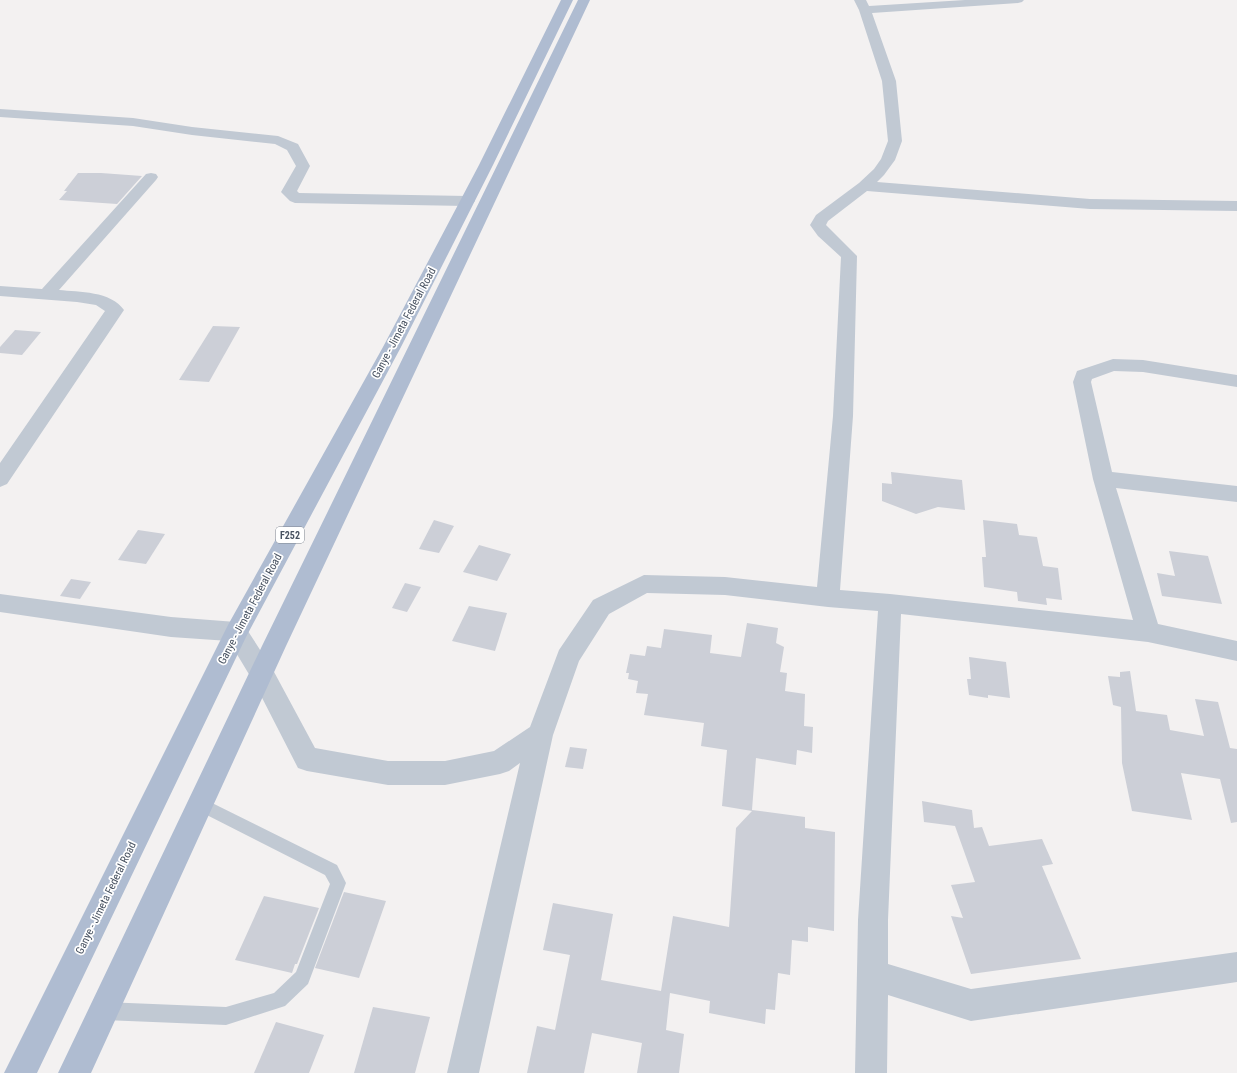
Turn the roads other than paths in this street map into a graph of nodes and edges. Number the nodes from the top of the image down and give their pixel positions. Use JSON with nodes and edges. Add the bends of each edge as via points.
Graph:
{"nodes":[{"id":1,"x":568,"y":0,"type":"edge"},
{"id":2,"x":584,"y":0,"type":"edge"},
{"id":3,"x":1018,"y":0,"type":"edge"},
{"id":4,"x":863,"y":5,"type":"edge"},
{"id":5,"x":0,"y":113,"type":"edge"},
{"id":6,"x":151,"y":177,"type":"dead end"},
{"id":7,"x":864,"y":186,"type":"junction"},
{"id":8,"x":467,"y":201,"type":"junction"},
{"id":9,"x":1237,"y":206,"type":"edge"},
{"id":10,"x":0,"y":291,"type":"edge"},
{"id":11,"x":46,"y":295,"type":"junction"},
{"id":12,"x":1237,"y":381,"type":"edge"},
{"id":13,"x":0,"y":479,"type":"edge"},
{"id":14,"x":1103,"y":480,"type":"junction"},
{"id":15,"x":1237,"y":494,"type":"edge"},
{"id":16,"x":828,"y":598,"type":"junction"},
{"id":17,"x":0,"y":603,"type":"edge"},
{"id":18,"x":890,"y":603,"type":"junction"},
{"id":19,"x":236,"y":632,"type":"junction"},
{"id":20,"x":1148,"y":632,"type":"junction"},
{"id":21,"x":1237,"y":651,"type":"edge"},
{"id":22,"x":261,"y":672,"type":"junction"},
{"id":23,"x":540,"y":735,"type":"junction"},
{"id":24,"x":200,"y":804,"type":"junction"},
{"id":25,"x":1237,"y":967,"type":"edge"},
{"id":26,"x":872,"y":975,"type":"junction"},
{"id":27,"x":102,"y":1011,"type":"junction"},
{"id":28,"x":20,"y":1073,"type":"edge"},
{"id":29,"x":74,"y":1073,"type":"edge"},
{"id":30,"x":463,"y":1073,"type":"edge"},
{"id":31,"x":871,"y":1073,"type":"edge"}],
"edges":[{"from":1,"to":8,"type":"main road","name":"Ganye - Jimeta Federal Road","number":"F252"},
{"from":2,"to":22,"type":"main road","name":"Ganye - Jimeta Federal Road"},
{"from":3,"to":4,"type":"street"},
{"from":4,"to":7,"type":"street","via":[[889,81],[895,141],[888,160]]},
{"from":5,"to":8,"type":"street","via":[[133,122],[278,140],[293,147],[303,166],[288,192],[294,198]]},
{"from":6,"to":11,"type":"street"},
{"from":7,"to":9,"type":"street","via":[[1090,204]]},
{"from":7,"to":16,"type":"street","via":[[822,218],[818,225],[824,234],[849,256],[843,416]]},
{"from":8,"to":19,"type":"main road","name":"Ganye - Jimeta Federal Road","number":"F252","via":[[392,347]]},
{"from":10,"to":11,"type":"street"},
{"from":11,"to":13,"type":"street","via":[[101,301],[115,310]]},
{"from":12,"to":14,"type":"street","via":[[1143,366],[1113,365],[1084,375],[1082,382]]},
{"from":14,"to":15,"type":"street"},
{"from":14,"to":20,"type":"street"},
{"from":16,"to":18,"type":"street"},
{"from":16,"to":23,"type":"street","via":[[725,586],[644,584],[602,607],[568,657]]},
{"from":17,"to":19,"type":"street","via":[[171,627]]},
{"from":18,"to":20,"type":"street"},
{"from":18,"to":26,"type":"street"},
{"from":19,"to":22,"type":"street"},
{"from":19,"to":28,"type":"main road","name":"Ganye - Jimeta Federal Road","number":"F252"},
{"from":20,"to":21,"type":"street"},
{"from":22,"to":23,"type":"street","via":[[307,758],[388,773],[445,773],[500,762]]},
{"from":22,"to":24,"type":"main road","name":"Ganye - Jimeta Federal Road"},
{"from":23,"to":30,"type":"street"},
{"from":24,"to":27,"type":"main road","name":"Ganye - Jimeta Federal Road"},
{"from":24,"to":27,"type":"lane","via":[[331,870],[338,883],[302,978],[278,1000],[226,1016]]},
{"from":25,"to":26,"type":"street","via":[[971,1005]]},
{"from":26,"to":31,"type":"street"},
{"from":27,"to":29,"type":"main road","name":"Ganye - Jimeta Federal Road"}]}
